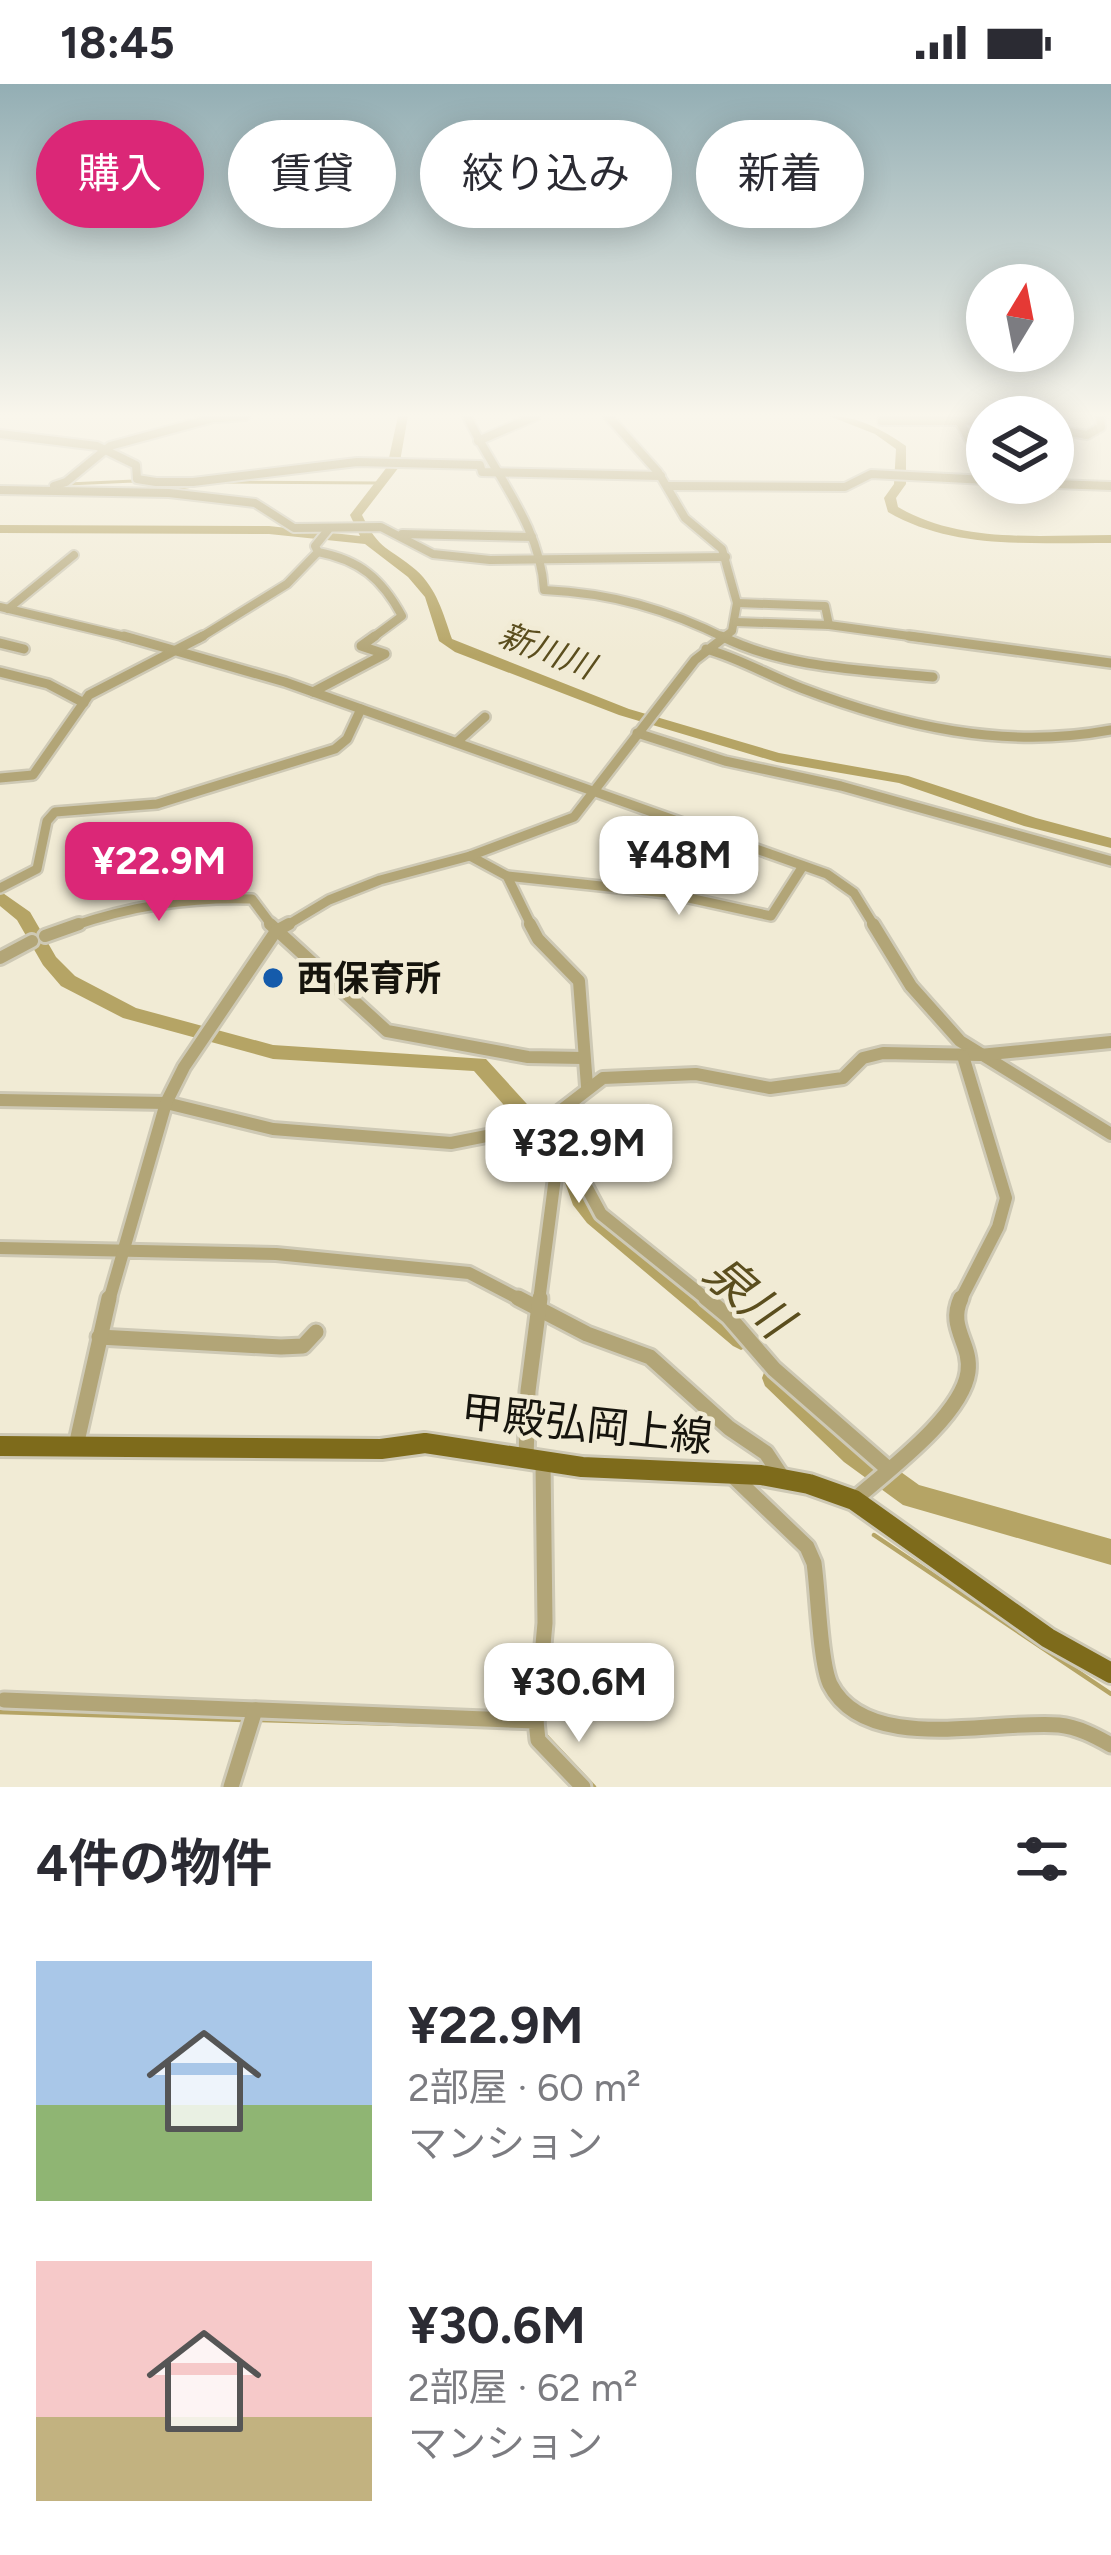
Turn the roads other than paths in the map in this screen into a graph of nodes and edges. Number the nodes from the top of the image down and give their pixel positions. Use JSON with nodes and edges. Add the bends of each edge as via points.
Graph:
{"nodes":[{"id":1,"x":198,"y":495,"type":"edge"},
{"id":2,"x":509,"y":495,"type":"edge"},
{"id":3,"x":673,"y":495,"type":"edge"},
{"id":4,"x":325,"y":532,"type":"junction"},
{"id":5,"x":399,"y":534,"type":"junction"},
{"id":6,"x":532,"y":537,"type":"junction"},
{"id":7,"x":318,"y":552,"type":"junction"},
{"id":8,"x":74,"y":555,"type":"dead end"},
{"id":9,"x":726,"y":557,"type":"junction"},
{"id":10,"x":542,"y":560,"type":"junction"},
{"id":11,"x":737,"y":603,"type":"junction"},
{"id":12,"x":3,"y":610,"type":"edge"},
{"id":13,"x":736,"y":622,"type":"junction"},
{"id":14,"x":829,"y":625,"type":"junction"},
{"id":15,"x":724,"y":638,"type":"junction"},
{"id":16,"x":0,"y":643,"type":"edge"},
{"id":17,"x":23,"y":649,"type":"dead end"},
{"id":18,"x":179,"y":650,"type":"junction"},
{"id":19,"x":706,"y":650,"type":"junction"},
{"id":20,"x":1111,"y":663,"type":"edge"},
{"id":21,"x":0,"y":672,"type":"edge"},
{"id":22,"x":933,"y":677,"type":"dead end"},
{"id":23,"x":313,"y":692,"type":"junction"},
{"id":24,"x":84,"y":703,"type":"junction"},
{"id":25,"x":361,"y":709,"type":"junction"},
{"id":26,"x":484,"y":716,"type":"dead end"},
{"id":27,"x":639,"y":730,"type":"junction"},
{"id":28,"x":1111,"y":730,"type":"edge"},
{"id":29,"x":458,"y":742,"type":"junction"},
{"id":30,"x":0,"y":778,"type":"edge"},
{"id":31,"x":596,"y":792,"type":"junction"},
{"id":32,"x":470,"y":856,"type":"junction"},
{"id":33,"x":1111,"y":861,"type":"edge"},
{"id":34,"x":803,"y":866,"type":"junction"},
{"id":35,"x":507,"y":876,"type":"junction"},
{"id":36,"x":0,"y":888,"type":"edge"},
{"id":37,"x":276,"y":931,"type":"junction"},
{"id":38,"x":45,"y":936,"type":"dead end"},
{"id":39,"x":32,"y":941,"type":"dead end"},
{"id":40,"x":0,"y":958,"type":"edge"},
{"id":41,"x":1111,"y":1042,"type":"edge"},
{"id":42,"x":980,"y":1055,"type":"junction"},
{"id":43,"x":963,"y":1056,"type":"junction"},
{"id":44,"x":583,"y":1058,"type":"junction"},
{"id":45,"x":587,"y":1085,"type":"junction"},
{"id":46,"x":0,"y":1100,"type":"edge"},
{"id":47,"x":166,"y":1103,"type":"junction"},
{"id":48,"x":538,"y":1127,"type":"junction"},
{"id":49,"x":1111,"y":1134,"type":"edge"},
{"id":50,"x":0,"y":1248,"type":"edge"},
{"id":51,"x":120,"y":1258,"type":"junction"},
{"id":52,"x":537,"y":1314,"type":"junction"},
{"id":53,"x":316,"y":1332,"type":"dead end"},
{"id":54,"x":99,"y":1337,"type":"junction"},
{"id":55,"x":0,"y":1446,"type":"edge"},
{"id":56,"x":76,"y":1446,"type":"junction"},
{"id":57,"x":535,"y":1460,"type":"junction"},
{"id":58,"x":880,"y":1473,"type":"junction"},
{"id":59,"x":732,"y":1474,"type":"junction"},
{"id":60,"x":784,"y":1480,"type":"junction"},
{"id":61,"x":854,"y":1500,"type":"junction"},
{"id":62,"x":1111,"y":1673,"type":"edge"},
{"id":63,"x":4,"y":1700,"type":"dead end"},
{"id":64,"x":253,"y":1720,"type":"junction"},
{"id":65,"x":537,"y":1729,"type":"junction"},
{"id":66,"x":1111,"y":1745,"type":"edge"},
{"id":67,"x":231,"y":1787,"type":"edge"},
{"id":68,"x":583,"y":1787,"type":"edge"}],
"edges":[{"from":1,"to":4,"type":"street","via":[[256,503],[287,525]]},
{"from":2,"to":6,"type":"street"},
{"from":3,"to":9,"type":"street"},
{"from":4,"to":5,"type":"street","via":[[368,527]]},
{"from":4,"to":7,"type":"street"},
{"from":5,"to":6,"type":"street"},
{"from":5,"to":10,"type":"street","via":[[433,554]]},
{"from":6,"to":10,"type":"street"},
{"from":7,"to":18,"type":"street","via":[[287,584]]},
{"from":7,"to":23,"type":"street","via":[[378,574],[402,616],[361,646],[385,654]]},
{"from":8,"to":12,"type":"street"},
{"from":9,"to":10,"type":"street"},
{"from":9,"to":11,"type":"street"},
{"from":10,"to":15,"type":"street","via":[[544,590],[605,593]]},
{"from":11,"to":13,"type":"street"},
{"from":11,"to":14,"type":"street","via":[[825,606]]},
{"from":12,"to":18,"type":"street"},
{"from":13,"to":14,"type":"street"},
{"from":13,"to":15,"type":"street"},
{"from":14,"to":20,"type":"street"},
{"from":15,"to":19,"type":"street"},
{"from":15,"to":22,"type":"street","via":[[837,668]]},
{"from":16,"to":17,"type":"street"},
{"from":18,"to":23,"type":"street"},
{"from":18,"to":24,"type":"street"},
{"from":19,"to":27,"type":"street"},
{"from":19,"to":28,"type":"street","via":[[943,728],[1033,741]]},
{"from":21,"to":24,"type":"street"},
{"from":23,"to":25,"type":"street"},
{"from":24,"to":30,"type":"street","via":[[33,775]]},
{"from":25,"to":29,"type":"street"},
{"from":25,"to":36,"type":"street","via":[[335,749],[157,804],[55,812],[37,869]]},
{"from":26,"to":29,"type":"street"},
{"from":27,"to":31,"type":"street"},
{"from":27,"to":33,"type":"street","via":[[725,761]]},
{"from":29,"to":31,"type":"street"},
{"from":31,"to":32,"type":"street","via":[[574,817]]},
{"from":31,"to":34,"type":"street"},
{"from":32,"to":35,"type":"street"},
{"from":32,"to":37,"type":"street","via":[[380,880]]},
{"from":34,"to":35,"type":"street","via":[[771,916],[688,896]]},
{"from":34,"to":42,"type":"street","via":[[854,893],[911,986]]},
{"from":35,"to":44,"type":"street","via":[[538,939],[578,981]]},
{"from":37,"to":38,"type":"street","via":[[252,899],[216,896],[122,906]]},
{"from":37,"to":44,"type":"street","via":[[386,1031],[528,1057]]},
{"from":37,"to":47,"type":"street"},
{"from":39,"to":40,"type":"street"},
{"from":41,"to":42,"type":"street"},
{"from":42,"to":43,"type":"street"},
{"from":42,"to":49,"type":"street"},
{"from":43,"to":45,"type":"street","via":[[883,1053],[862,1058],[843,1078],[770,1088],[674,1073]]},
{"from":43,"to":58,"type":"street","via":[[1006,1198],[957,1306],[968,1377],[936,1427]]},
{"from":44,"to":45,"type":"street"},
{"from":45,"to":48,"type":"street"},
{"from":46,"to":47,"type":"street"},
{"from":47,"to":48,"type":"street","via":[[273,1129],[349,1137],[451,1143]]},
{"from":47,"to":51,"type":"street"},
{"from":48,"to":52,"type":"street","via":[[557,1162]]},
{"from":48,"to":58,"type":"street","via":[[571,1158],[601,1214],[729,1317]]},
{"from":50,"to":51,"type":"street"},
{"from":51,"to":52,"type":"street","via":[[276,1254],[470,1273]]},
{"from":51,"to":54,"type":"street"},
{"from":52,"to":57,"type":"street"},
{"from":52,"to":60,"type":"street","via":[[650,1358],[766,1453]]},
{"from":53,"to":54,"type":"street","via":[[303,1346]]},
{"from":54,"to":56,"type":"street"},
{"from":55,"to":56,"type":"main road","name":"甲殿弘岡上線"},
{"from":56,"to":57,"type":"main road","name":"甲殿弘岡上線","via":[[425,1443]]},
{"from":57,"to":59,"type":"main road","name":"甲殿弘岡上線"},
{"from":57,"to":65,"type":"street","via":[[548,1608]]},
{"from":58,"to":61,"type":"street"},
{"from":59,"to":60,"type":"main road","name":"甲殿弘岡上線"},
{"from":59,"to":66,"type":"street","via":[[807,1547],[830,1683],[840,1700],[872,1722],[902,1728],[1059,1725]]},
{"from":60,"to":61,"type":"main road","name":"甲殿弘岡上線"},
{"from":61,"to":62,"type":"main road","name":"甲殿弘岡上線","via":[[1048,1638]]},
{"from":63,"to":64,"type":"street"},
{"from":64,"to":65,"type":"street"},
{"from":64,"to":67,"type":"street"},
{"from":65,"to":68,"type":"street"}]}
